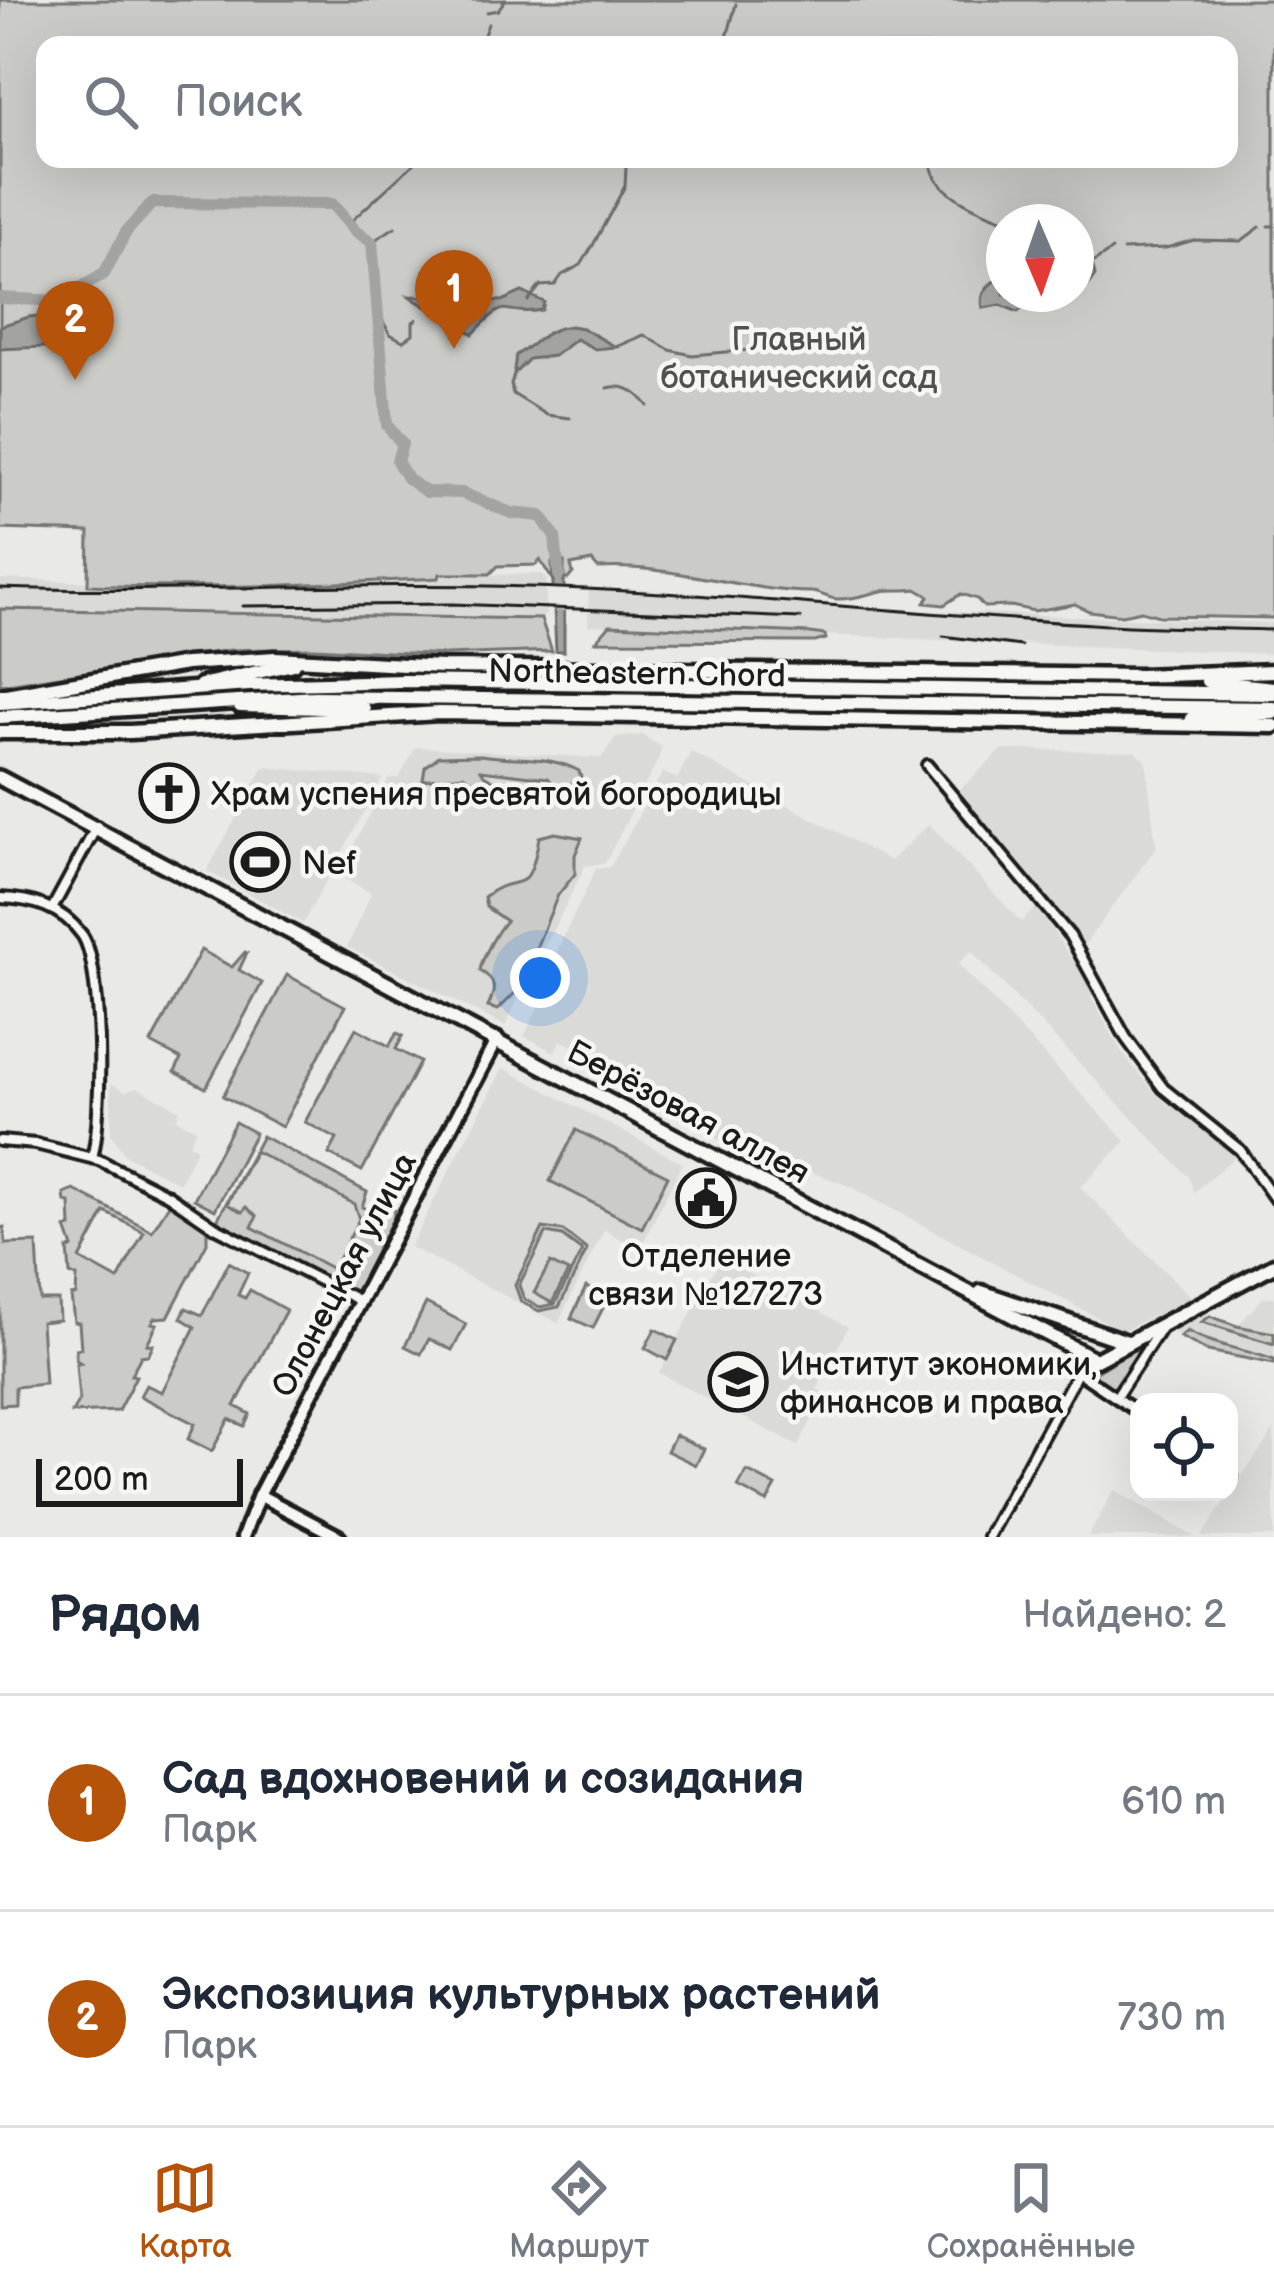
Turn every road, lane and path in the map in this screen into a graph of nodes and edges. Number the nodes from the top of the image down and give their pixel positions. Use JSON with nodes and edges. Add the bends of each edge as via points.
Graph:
{"nodes":[{"id":1,"x":342,"y":659,"type":"junction"},
{"id":2,"x":1274,"y":671,"type":"edge"},
{"id":3,"x":1139,"y":676,"type":"junction"},
{"id":4,"x":1274,"y":691,"type":"edge"},
{"id":5,"x":172,"y":692,"type":"junction"},
{"id":6,"x":0,"y":700,"type":"edge"},
{"id":7,"x":148,"y":701,"type":"junction"},
{"id":8,"x":191,"y":704,"type":"junction"},
{"id":9,"x":1274,"y":710,"type":"edge"},
{"id":10,"x":439,"y":713,"type":"junction"},
{"id":11,"x":0,"y":717,"type":"edge"},
{"id":12,"x":1119,"y":722,"type":"junction"},
{"id":13,"x":1274,"y":726,"type":"edge"},
{"id":14,"x":3,"y":733,"type":"edge"},
{"id":15,"x":927,"y":765,"type":"dead end"},
{"id":16,"x":0,"y":778,"type":"edge"},
{"id":17,"x":98,"y":826,"type":"junction"},
{"id":18,"x":0,"y":898,"type":"edge"},
{"id":19,"x":52,"y":909,"type":"junction"},
{"id":20,"x":497,"y":1039,"type":"junction"},
{"id":21,"x":0,"y":1141,"type":"edge"},
{"id":22,"x":92,"y":1157,"type":"junction"},
{"id":23,"x":1274,"y":1198,"type":"edge"},
{"id":24,"x":1274,"y":1264,"type":"edge"},
{"id":25,"x":951,"y":1283,"type":"junction"},
{"id":26,"x":360,"y":1301,"type":"junction"},
{"id":27,"x":1164,"y":1324,"type":"junction"},
{"id":28,"x":1127,"y":1342,"type":"junction"},
{"id":29,"x":1096,"y":1360,"type":"junction"},
{"id":30,"x":1078,"y":1372,"type":"junction"},
{"id":31,"x":1116,"y":1397,"type":"junction"},
{"id":32,"x":1130,"y":1407,"type":"edge"},
{"id":33,"x":259,"y":1495,"type":"junction"},
{"id":34,"x":243,"y":1537,"type":"edge"},
{"id":35,"x":339,"y":1537,"type":"edge"},
{"id":36,"x":988,"y":1537,"type":"edge"}],
"edges":[{"from":1,"to":3,"type":"main road"},
{"from":1,"to":5,"type":"main road"},
{"from":1,"to":6,"type":"main road","via":[[186,664]]},
{"from":2,"to":3,"type":"main road"},
{"from":3,"to":4,"type":"main road"},
{"from":4,"to":5,"type":"main road","name":"Northeastern Chord","via":[[315,682]]},
{"from":5,"to":7,"type":"main road","name":"Northeastern Chord"},
{"from":6,"to":7,"type":"main road","name":"Northeastern Chord"},
{"from":7,"to":8,"type":"main road","name":"Northeastern Chord"},
{"from":7,"to":11,"type":"main road","name":"Northeastern Chord"},
{"from":8,"to":9,"type":"main road","name":"Northeastern Chord","via":[[337,696]]},
{"from":8,"to":10,"type":"main road"},
{"from":9,"to":12,"type":"main road"},
{"from":10,"to":12,"type":"main road"},
{"from":10,"to":14,"type":"main road"},
{"from":12,"to":13,"type":"main road"},
{"from":15,"to":23,"type":"street","via":[[1070,936],[1163,1088],[1240,1150]]},
{"from":16,"to":17,"type":"main road","name":"Берёзовая аллея"},
{"from":17,"to":19,"type":"street"},
{"from":17,"to":20,"type":"main road","name":"Берёзовая аллея"},
{"from":18,"to":19,"type":"street"},
{"from":19,"to":22,"type":"street","via":[[82,934],[94,969]]},
{"from":20,"to":25,"type":"main road","name":"Берёзовая аллея"},
{"from":20,"to":26,"type":"street","name":"Олонецкая улица"},
{"from":21,"to":22,"type":"street"},
{"from":22,"to":26,"type":"street"},
{"from":24,"to":27,"type":"main road"},
{"from":25,"to":28,"type":"main road"},
{"from":25,"to":29,"type":"main road","name":"Берёзовая аллея"},
{"from":26,"to":33,"type":"street","name":"Олонецкая улица"},
{"from":27,"to":28,"type":"main road"},
{"from":27,"to":31,"type":"street"},
{"from":28,"to":29,"type":"main road"},
{"from":29,"to":30,"type":"street"},
{"from":30,"to":31,"type":"street"},
{"from":30,"to":36,"type":"street"},
{"from":31,"to":32,"type":"street"},
{"from":33,"to":34,"type":"street","name":"Олонецкая улица"},
{"from":33,"to":35,"type":"street"}]}
